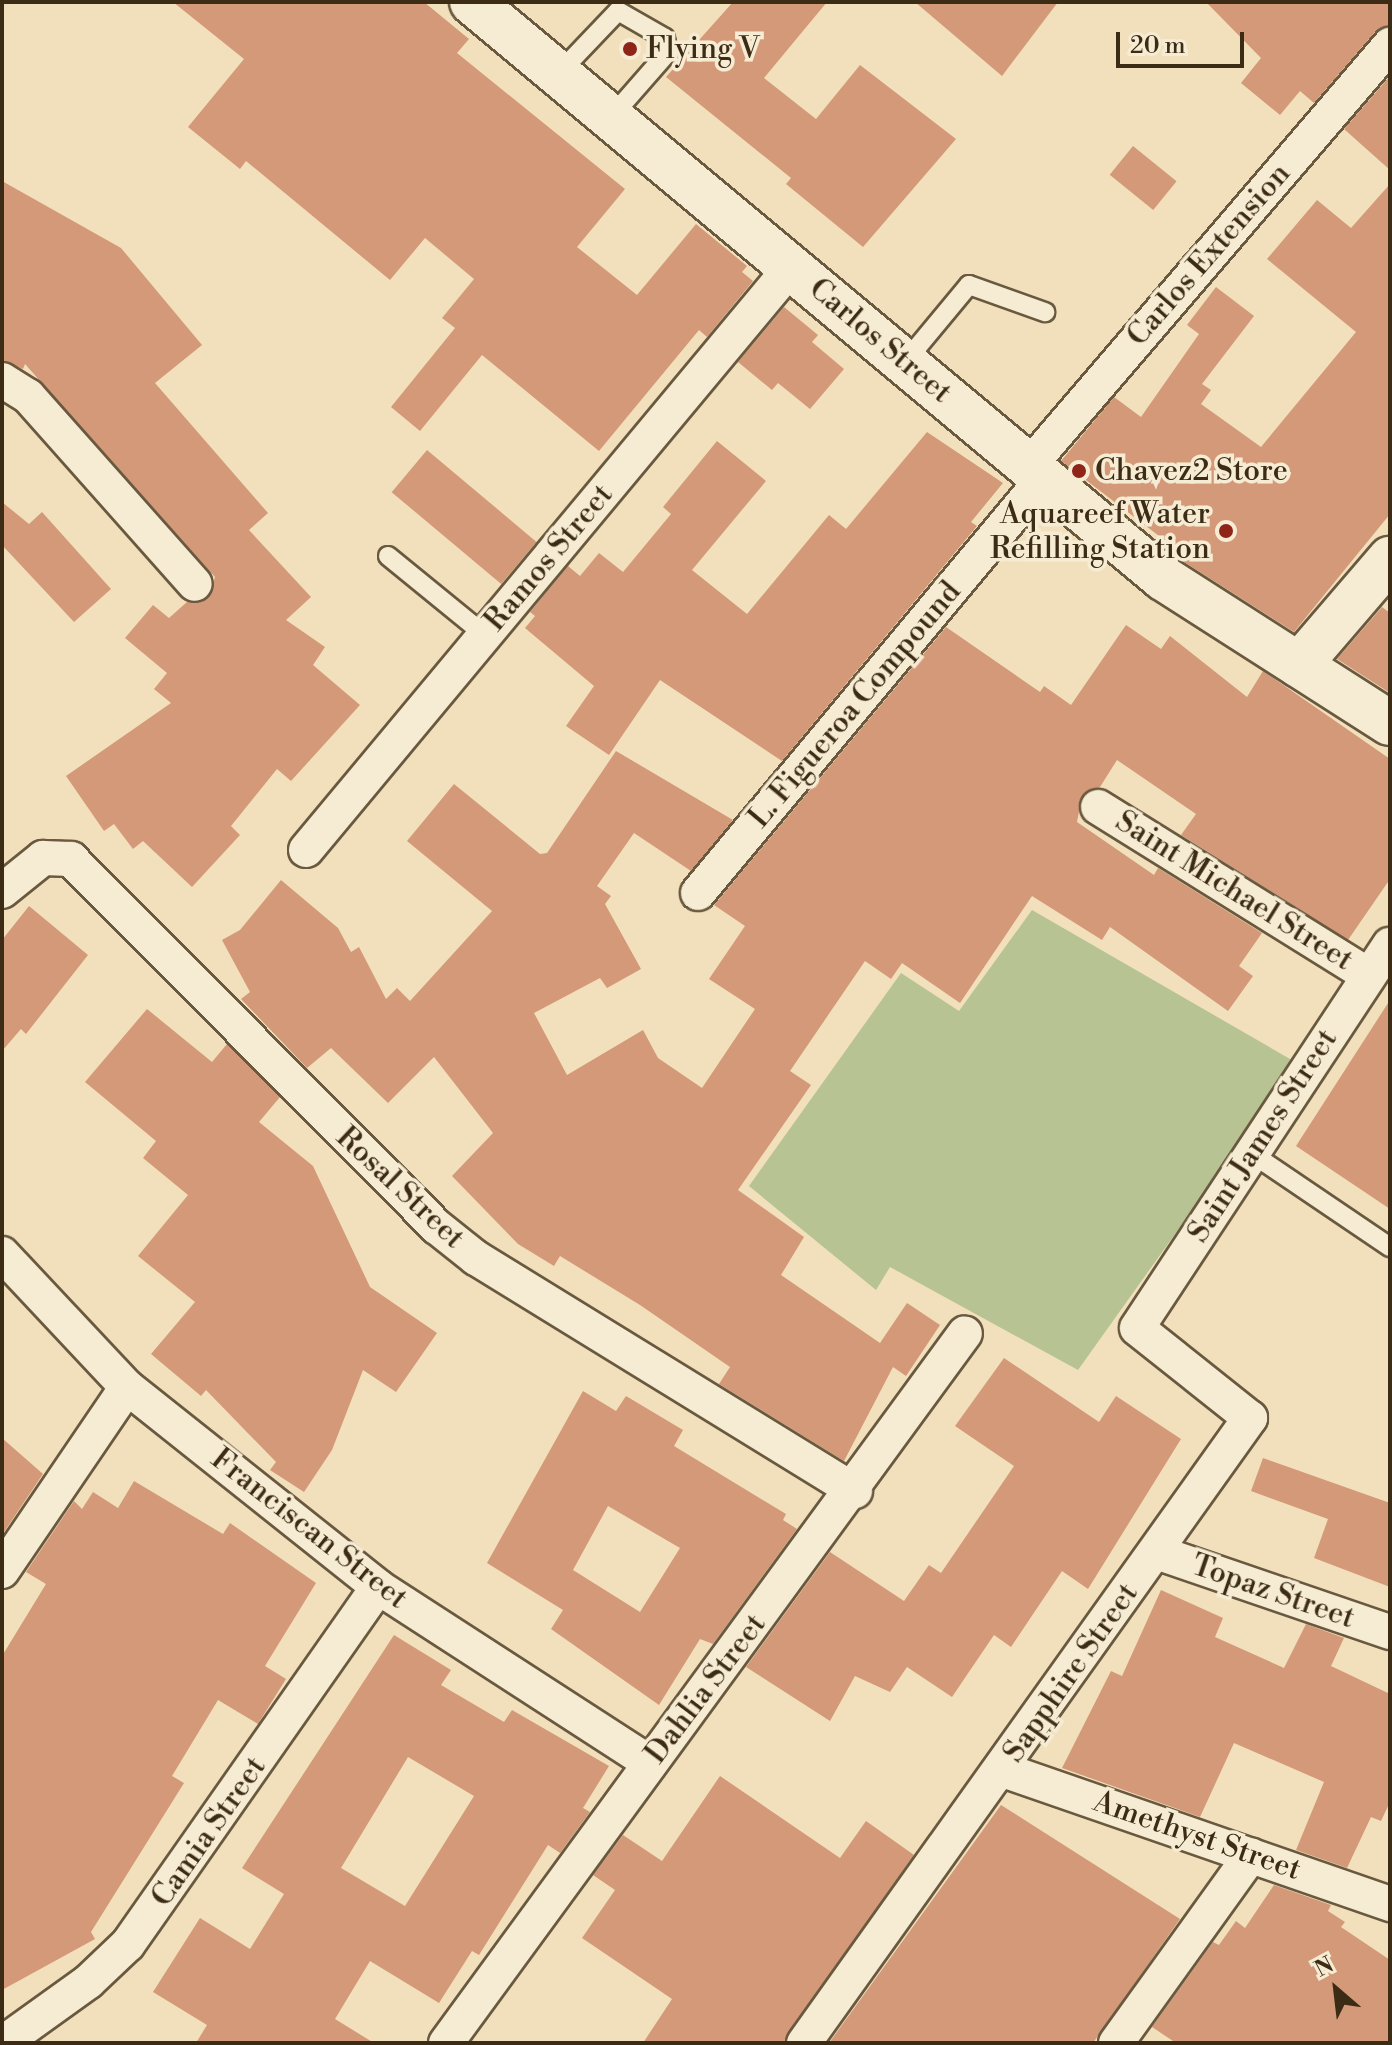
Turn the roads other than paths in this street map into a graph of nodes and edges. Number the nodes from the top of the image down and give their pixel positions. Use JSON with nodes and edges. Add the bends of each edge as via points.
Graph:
{"nodes":[{"id":1,"x":472,"y":2,"type":"edge"},
{"id":2,"x":1390,"y":45,"type":"edge"},
{"id":3,"x":558,"y":74,"type":"junction"},
{"id":4,"x":611,"y":117,"type":"junction"},
{"id":5,"x":792,"y":266,"type":"junction"},
{"id":6,"x":1045,"y":312,"type":"dead end"},
{"id":7,"x":905,"y":362,"type":"junction"},
{"id":8,"x":2,"y":380,"type":"edge"},
{"id":9,"x":1036,"y":472,"type":"junction"},
{"id":10,"x":388,"y":556,"type":"dead end"},
{"id":11,"x":1390,"y":559,"type":"edge"},
{"id":12,"x":195,"y":584,"type":"dead end"},
{"id":13,"x":485,"y":635,"type":"junction"},
{"id":14,"x":1299,"y":665,"type":"junction"},
{"id":15,"x":1390,"y":723,"type":"edge"},
{"id":16,"x":1098,"y":807,"type":"dead end"},
{"id":17,"x":306,"y":850,"type":"dead end"},
{"id":18,"x":2,"y":891,"type":"edge"},
{"id":19,"x":698,"y":893,"type":"dead end"},
{"id":20,"x":1390,"y":945,"type":"edge"},
{"id":21,"x":1369,"y":976,"type":"junction"},
{"id":22,"x":1251,"y":1153,"type":"junction"},
{"id":23,"x":1390,"y":1247,"type":"edge"},
{"id":24,"x":2,"y":1254,"type":"edge"},
{"id":25,"x":1137,"y":1328,"type":"joint"},
{"id":26,"x":965,"y":1333,"type":"dead end"},
{"id":27,"x":127,"y":1387,"type":"junction"},
{"id":28,"x":855,"y":1491,"type":"junction"},
{"id":29,"x":1156,"y":1552,"type":"junction"},
{"id":30,"x":2,"y":1571,"type":"edge"},
{"id":31,"x":378,"y":1587,"type":"junction"},
{"id":32,"x":1390,"y":1632,"type":"edge"},
{"id":33,"x":650,"y":1763,"type":"junction"},
{"id":34,"x":1003,"y":1770,"type":"junction"},
{"id":35,"x":1251,"y":1855,"type":"junction"},
{"id":36,"x":1390,"y":1904,"type":"edge"},
{"id":37,"x":3,"y":2043,"type":"edge"},
{"id":38,"x":446,"y":2043,"type":"edge"},
{"id":39,"x":804,"y":2043,"type":"edge"},
{"id":40,"x":1116,"y":2043,"type":"edge"}],
"edges":[{"from":1,"to":3,"type":"street","name":"Carlos Street"},
{"from":2,"to":9,"type":"street","name":"Carlos Extension"},
{"from":3,"to":4,"type":"street","name":"Carlos Street"},
{"from":3,"to":4,"type":"lane","via":[[618,11],[665,38],[668,52]]},
{"from":4,"to":5,"type":"street","name":"Carlos Street"},
{"from":5,"to":7,"type":"street","name":"Carlos Street"},
{"from":5,"to":13,"type":"street","name":"Ramos Street"},
{"from":6,"to":7,"type":"lane","via":[[969,285]]},
{"from":7,"to":9,"type":"street","name":"Carlos Street"},
{"from":8,"to":12,"type":"street","via":[[28,396]]},
{"from":9,"to":14,"type":"street","name":"Carlos Street","via":[[1163,578]]},
{"from":9,"to":19,"type":"street","name":"L. Figueroa Compound"},
{"from":10,"to":13,"type":"lane"},
{"from":11,"to":14,"type":"street"},
{"from":13,"to":17,"type":"street","name":"Ramos Street"},
{"from":14,"to":15,"type":"street","name":"Carlos Street"},
{"from":16,"to":21,"type":"street","name":"Saint Michael Street"},
{"from":18,"to":28,"type":"street","name":"Rosal Street","via":[[43,858],[71,859],[437,1227],[476,1258]]},
{"from":20,"to":21,"type":"street","name":"Saint James Street"},
{"from":21,"to":22,"type":"street","name":"Saint James Street"},
{"from":22,"to":23,"type":"lane"},
{"from":22,"to":25,"type":"street","name":"Saint James Street"},
{"from":24,"to":27,"type":"street","name":"Franciscan Street"},
{"from":25,"to":29,"type":"street","name":"Sapphire Street","via":[[1250,1418]]},
{"from":26,"to":28,"type":"street","name":"Dahlia Street"},
{"from":27,"to":30,"type":"street"},
{"from":27,"to":31,"type":"street","name":"Franciscan Street"},
{"from":28,"to":33,"type":"street","name":"Dahlia Street"},
{"from":29,"to":32,"type":"street","name":"Topaz Street"},
{"from":29,"to":34,"type":"street","name":"Sapphire Street"},
{"from":31,"to":33,"type":"street","name":"Franciscan Street"},
{"from":31,"to":37,"type":"street","name":"Camia Street","via":[[128,1944],[88,1982]]},
{"from":33,"to":38,"type":"street","name":"Dahlia Street"},
{"from":34,"to":35,"type":"street","name":"Amethyst Street"},
{"from":34,"to":39,"type":"street","name":"Sapphire Street"},
{"from":35,"to":36,"type":"street","name":"Amethyst Street"},
{"from":35,"to":40,"type":"street"}]}
